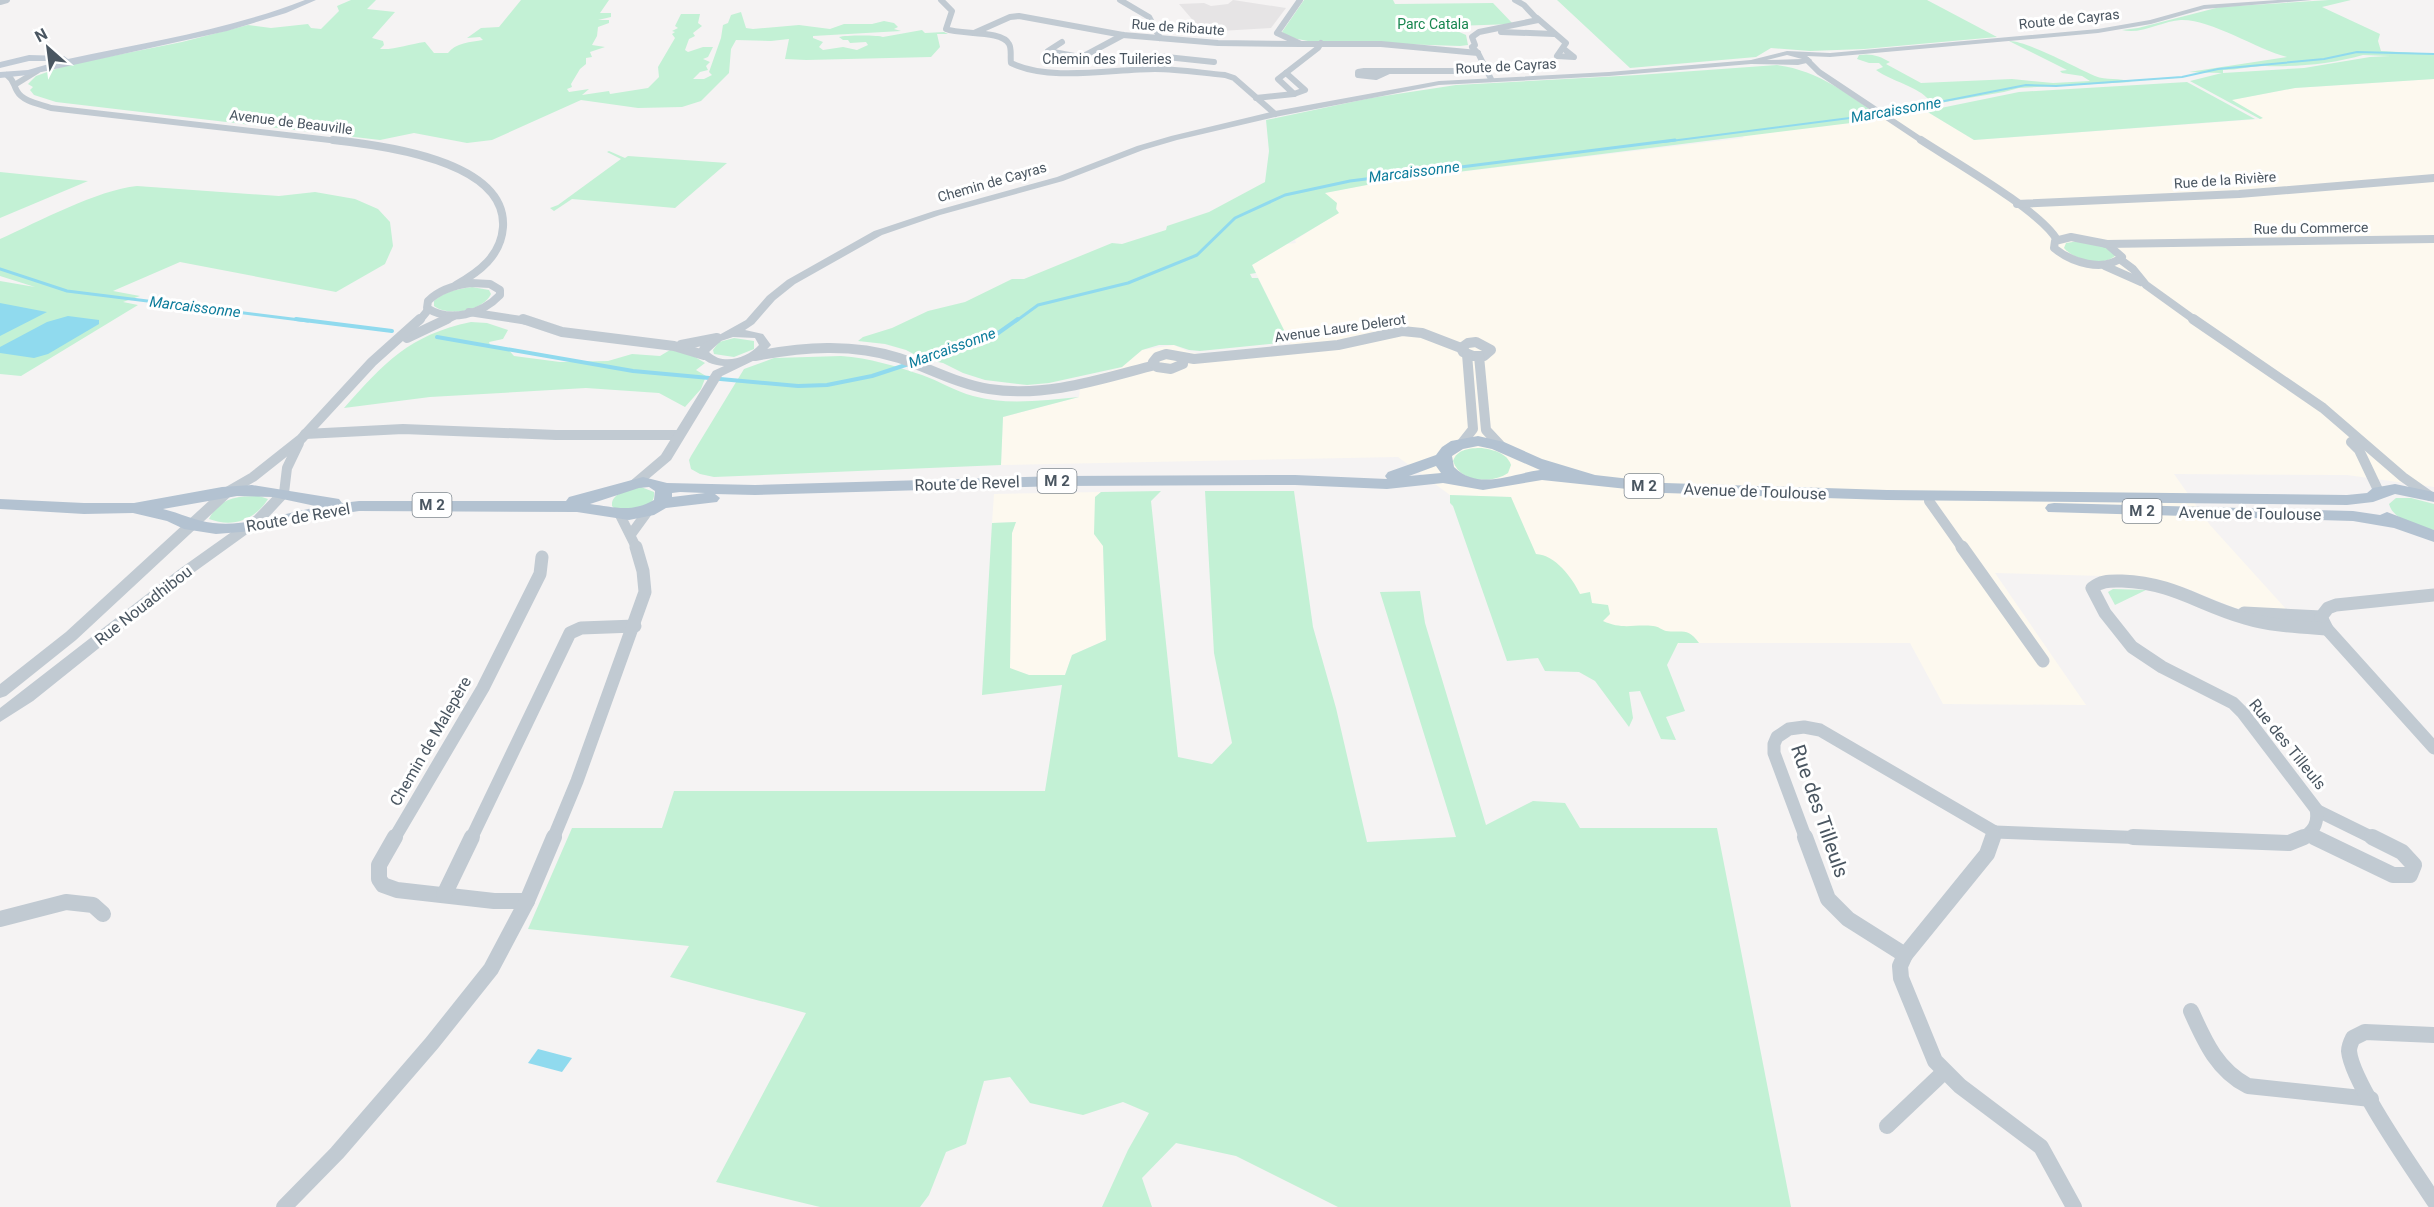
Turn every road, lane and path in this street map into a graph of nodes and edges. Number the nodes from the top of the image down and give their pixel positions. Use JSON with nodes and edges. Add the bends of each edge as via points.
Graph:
{"nodes":[{"id":1,"x":7,"y":0,"type":"edge"},
{"id":2,"x":312,"y":0,"type":"edge"},
{"id":3,"x":942,"y":0,"type":"edge"},
{"id":4,"x":1120,"y":0,"type":"edge"},
{"id":5,"x":1300,"y":0,"type":"edge"},
{"id":6,"x":1515,"y":0,"type":"edge"},
{"id":7,"x":2309,"y":0,"type":"edge"},
{"id":8,"x":0,"y":2,"type":"edge"},
{"id":9,"x":1537,"y":18,"type":"junction"},
{"id":10,"x":1498,"y":28,"type":"junction"},
{"id":11,"x":1277,"y":33,"type":"junction"},
{"id":12,"x":973,"y":34,"type":"junction"},
{"id":13,"x":1554,"y":34,"type":"junction"},
{"id":14,"x":1123,"y":36,"type":"junction"},
{"id":15,"x":1160,"y":38,"type":"junction"},
{"id":16,"x":1062,"y":42,"type":"dead end"},
{"id":17,"x":1218,"y":43,"type":"junction"},
{"id":18,"x":1263,"y":44,"type":"junction"},
{"id":19,"x":1301,"y":44,"type":"junction"},
{"id":20,"x":1321,"y":44,"type":"junction"},
{"id":21,"x":1472,"y":47,"type":"junction"},
{"id":22,"x":1097,"y":48,"type":"junction"},
{"id":23,"x":1564,"y":49,"type":"dead end"},
{"id":24,"x":1445,"y":50,"type":"junction"},
{"id":25,"x":1478,"y":53,"type":"junction"},
{"id":26,"x":1795,"y":53,"type":"junction"},
{"id":27,"x":1201,"y":55,"type":"dead end"},
{"id":28,"x":1830,"y":55,"type":"junction"},
{"id":29,"x":1156,"y":56,"type":"dead end"},
{"id":30,"x":1080,"y":57,"type":"junction"},
{"id":31,"x":1774,"y":57,"type":"junction"},
{"id":32,"x":1192,"y":60,"type":"junction"},
{"id":33,"x":1807,"y":60,"type":"junction"},
{"id":34,"x":1101,"y":61,"type":"junction"},
{"id":35,"x":54,"y":62,"type":"junction"},
{"id":36,"x":1214,"y":62,"type":"junction"},
{"id":37,"x":1751,"y":62,"type":"junction"},
{"id":38,"x":1790,"y":62,"type":"junction"},
{"id":39,"x":0,"y":65,"type":"edge"},
{"id":40,"x":1100,"y":70,"type":"junction"},
{"id":41,"x":1460,"y":70,"type":"junction"},
{"id":42,"x":37,"y":71,"type":"junction"},
{"id":43,"x":1389,"y":71,"type":"dead end"},
{"id":44,"x":1819,"y":72,"type":"junction"},
{"id":45,"x":1205,"y":73,"type":"junction"},
{"id":46,"x":1286,"y":73,"type":"junction"},
{"id":47,"x":3,"y":75,"type":"edge"},
{"id":48,"x":1491,"y":79,"type":"junction"},
{"id":49,"x":1466,"y":81,"type":"junction"},
{"id":50,"x":16,"y":84,"type":"junction"},
{"id":51,"x":1294,"y":94,"type":"junction"},
{"id":52,"x":1256,"y":98,"type":"junction"},
{"id":53,"x":1275,"y":114,"type":"junction"},
{"id":54,"x":1265,"y":117,"type":"joint"},
{"id":55,"x":2434,"y":178,"type":"edge"},
{"id":56,"x":2020,"y":206,"type":"junction"},
{"id":57,"x":2076,"y":237,"type":"junction"},
{"id":58,"x":2434,"y":239,"type":"edge"},
{"id":59,"x":2057,"y":240,"type":"junction"},
{"id":60,"x":2106,"y":244,"type":"junction"},
{"id":61,"x":2188,"y":244,"type":"junction"},
{"id":62,"x":2121,"y":257,"type":"junction"},
{"id":63,"x":491,"y":262,"type":"junction"},
{"id":64,"x":2101,"y":265,"type":"junction"},
{"id":65,"x":490,"y":284,"type":"junction"},
{"id":66,"x":456,"y":285,"type":"junction"},
{"id":67,"x":2146,"y":285,"type":"junction"},
{"id":68,"x":498,"y":298,"type":"junction"},
{"id":69,"x":428,"y":310,"type":"junction"},
{"id":70,"x":469,"y":312,"type":"junction"},
{"id":71,"x":457,"y":314,"type":"junction"},
{"id":72,"x":520,"y":318,"type":"junction"},
{"id":73,"x":750,"y":322,"type":"junction"},
{"id":74,"x":723,"y":336,"type":"junction"},
{"id":75,"x":759,"y":337,"type":"junction"},
{"id":76,"x":674,"y":346,"type":"junction"},
{"id":77,"x":387,"y":348,"type":"junction"},
{"id":78,"x":790,"y":349,"type":"junction"},
{"id":79,"x":1464,"y":351,"type":"junction"},
{"id":80,"x":754,"y":356,"type":"junction"},
{"id":81,"x":709,"y":358,"type":"junction"},
{"id":82,"x":1183,"y":358,"type":"junction"},
{"id":83,"x":742,"y":360,"type":"junction"},
{"id":84,"x":1155,"y":365,"type":"junction"},
{"id":85,"x":717,"y":374,"type":"junction"},
{"id":86,"x":2273,"y":375,"type":"junction"},
{"id":87,"x":679,"y":435,"type":"junction"},
{"id":88,"x":303,"y":437,"type":"junction"},
{"id":89,"x":1462,"y":443,"type":"junction"},
{"id":90,"x":1500,"y":445,"type":"junction"},
{"id":91,"x":1516,"y":454,"type":"junction"},
{"id":92,"x":666,"y":457,"type":"junction"},
{"id":93,"x":1443,"y":458,"type":"junction"},
{"id":94,"x":1515,"y":478,"type":"junction"},
{"id":95,"x":1588,"y":479,"type":"junction"},
{"id":96,"x":1460,"y":480,"type":"junction"},
{"id":97,"x":1359,"y":482,"type":"junction"},
{"id":98,"x":635,"y":483,"type":"junction"},
{"id":99,"x":227,"y":492,"type":"junction"},
{"id":100,"x":284,"y":492,"type":"junction"},
{"id":101,"x":612,"y":493,"type":"junction"},
{"id":102,"x":2376,"y":494,"type":"junction"},
{"id":103,"x":1887,"y":495,"type":"junction"},
{"id":104,"x":659,"y":497,"type":"junction"},
{"id":105,"x":2432,"y":497,"type":"edge"},
{"id":106,"x":1929,"y":501,"type":"junction"},
{"id":107,"x":0,"y":504,"type":"edge"},
{"id":108,"x":358,"y":506,"type":"junction"},
{"id":109,"x":549,"y":507,"type":"junction"},
{"id":110,"x":133,"y":508,"type":"junction"},
{"id":111,"x":615,"y":514,"type":"junction"},
{"id":112,"x":2397,"y":524,"type":"junction"},
{"id":113,"x":190,"y":525,"type":"junction"},
{"id":114,"x":249,"y":527,"type":"junction"},
{"id":115,"x":632,"y":533,"type":"junction"},
{"id":116,"x":2431,"y":536,"type":"edge"},
{"id":117,"x":542,"y":557,"type":"dead end"},
{"id":118,"x":2434,"y":595,"type":"edge"},
{"id":119,"x":2324,"y":623,"type":"junction"},
{"id":120,"x":635,"y":626,"type":"junction"},
{"id":121,"x":2043,"y":661,"type":"dead end"},
{"id":122,"x":0,"y":692,"type":"edge"},
{"id":123,"x":0,"y":716,"type":"edge"},
{"id":124,"x":2434,"y":748,"type":"edge"},
{"id":125,"x":2318,"y":811,"type":"junction"},
{"id":126,"x":1995,"y":832,"type":"junction"},
{"id":127,"x":2309,"y":835,"type":"junction"},
{"id":128,"x":444,"y":895,"type":"junction"},
{"id":129,"x":527,"y":901,"type":"junction"},
{"id":130,"x":103,"y":914,"type":"dead end"},
{"id":131,"x":0,"y":919,"type":"edge"},
{"id":132,"x":1905,"y":955,"type":"junction"},
{"id":133,"x":2191,"y":1011,"type":"dead end"},
{"id":134,"x":2434,"y":1035,"type":"edge"},
{"id":135,"x":1944,"y":1072,"type":"junction"},
{"id":136,"x":2371,"y":1099,"type":"junction"},
{"id":137,"x":1887,"y":1126,"type":"dead end"},
{"id":138,"x":2434,"y":1201,"type":"edge"},
{"id":139,"x":284,"y":1207,"type":"edge"},
{"id":140,"x":2074,"y":1207,"type":"edge"}],
"edges":[{"from":1,"to":8,"type":"street"},
{"from":2,"to":35,"type":"main road","via":[[229,28]]},
{"from":3,"to":12,"type":"street","name":"Chemin des Tuileries","via":[[952,10],[946,29]]},
{"from":4,"to":15,"type":"street","via":[[1149,17]]},
{"from":5,"to":11,"type":"street"},
{"from":6,"to":9,"type":"street"},
{"from":7,"to":28,"type":"street","name":"Route de Cayras","via":[[2204,7],[2098,31]]},
{"from":9,"to":10,"type":"street","via":[[1534,22]]},
{"from":9,"to":13,"type":"street"},
{"from":10,"to":13,"type":"street","via":[[1509,34]]},
{"from":10,"to":21,"type":"street","via":[[1473,36]]},
{"from":11,"to":18,"type":"street"},
{"from":11,"to":19,"type":"street"},
{"from":12,"to":14,"type":"street","name":"Rue de Ribaute","via":[[1005,19],[1034,24],[1054,22]]},
{"from":12,"to":40,"type":"street","name":"Chemin des Tuileries","via":[[1007,41],[1011,63],[1022,69]]},
{"from":13,"to":23,"type":"street","via":[[1566,43]]},
{"from":14,"to":15,"type":"street","name":"Rue de Ribaute"},
{"from":14,"to":22,"type":"street"},
{"from":15,"to":17,"type":"street","name":"Rue de Ribaute"},
{"from":16,"to":30,"type":"street","via":[[1048,51]]},
{"from":17,"to":18,"type":"street","name":"Rue de Ribaute"},
{"from":17,"to":36,"type":"street","via":[[1210,51],[1216,57]]},
{"from":18,"to":19,"type":"street","name":"Rue de Ribaute"},
{"from":19,"to":20,"type":"street","name":"Rue de Ribaute"},
{"from":20,"to":24,"type":"street","name":"Rue de Ribaute"},
{"from":20,"to":46,"type":"street"},
{"from":21,"to":24,"type":"street"},
{"from":21,"to":25,"type":"street"},
{"from":22,"to":30,"type":"street"},
{"from":22,"to":34,"type":"street","via":[[1095,52]]},
{"from":24,"to":25,"type":"street"},
{"from":24,"to":41,"type":"street"},
{"from":25,"to":48,"type":"street"},
{"from":26,"to":28,"type":"street","name":"Route de Cayras"},
{"from":26,"to":31,"type":"street","name":"Route de Cayras"},
{"from":26,"to":33,"type":"street"},
{"from":27,"to":32,"type":"street"},
{"from":28,"to":33,"type":"street","name":"Route de Cayras"},
{"from":29,"to":32,"type":"street"},
{"from":30,"to":34,"type":"street"},
{"from":31,"to":37,"type":"street","name":"Route de Cayras"},
{"from":31,"to":38,"type":"street"},
{"from":32,"to":36,"type":"street"},
{"from":33,"to":38,"type":"street","name":"Route de Cayras"},
{"from":33,"to":44,"type":"street"},
{"from":34,"to":40,"type":"street"},
{"from":35,"to":39,"type":"main road","via":[[28,58]]},
{"from":35,"to":42,"type":"main road"},
{"from":36,"to":45,"type":"street"},
{"from":37,"to":38,"type":"street","name":"Route de Cayras"},
{"from":37,"to":48,"type":"street","name":"Route de Cayras"},
{"from":38,"to":44,"type":"street"},
{"from":40,"to":45,"type":"street","name":"Chemin des Tuileries"},
{"from":41,"to":43,"type":"street"},
{"from":41,"to":49,"type":"street"},
{"from":42,"to":47,"type":"main road"},
{"from":42,"to":50,"type":"street"},
{"from":44,"to":56,"type":"street"},
{"from":45,"to":52,"type":"street","name":"Chemin des Tuileries","via":[[1234,78]]},
{"from":46,"to":51,"type":"street","via":[[1278,79]]},
{"from":46,"to":51,"type":"street","via":[[1305,90]]},
{"from":47,"to":50,"type":"street","name":"Avenue de Beauville"},
{"from":48,"to":49,"type":"street","name":"Route de Cayras"},
{"from":49,"to":53,"type":"street","name":"Route de Cayras"},
{"from":50,"to":63,"type":"street","name":"Avenue de Beauville","via":[[24,99],[51,108],[360,143],[447,164],[478,182],[501,212],[502,234]]},
{"from":51,"to":52,"type":"street"},
{"from":52,"to":53,"type":"street","name":"Chemin des Tuileries"},
{"from":53,"to":54,"type":"street","name":"Route de Cayras"},
{"from":54,"to":73,"type":"street","name":"Chemin de Cayras","via":[[1140,148],[1060,179],[893,227],[790,282]]},
{"from":55,"to":56,"type":"street","name":"Rue de la Rivière"},
{"from":56,"to":57,"type":"street"},
{"from":56,"to":59,"type":"street","via":[[2050,229]]},
{"from":57,"to":59,"type":"street"},
{"from":57,"to":60,"type":"street"},
{"from":58,"to":61,"type":"street","name":"Rue du Commerce"},
{"from":59,"to":64,"type":"street","via":[[2052,246],[2059,254]]},
{"from":60,"to":61,"type":"street","name":"Rue du Commerce"},
{"from":60,"to":62,"type":"street"},
{"from":61,"to":62,"type":"street","name":"Rue du Commerce"},
{"from":62,"to":64,"type":"street","name":"Rue du Commerce","via":[[2113,264]]},
{"from":62,"to":67,"type":"street"},
{"from":63,"to":65,"type":"street","name":"Avenue de Beauville"},
{"from":63,"to":66,"type":"street"},
{"from":64,"to":67,"type":"street"},
{"from":65,"to":66,"type":"street"},
{"from":65,"to":68,"type":"street","via":[[500,290]]},
{"from":66,"to":69,"type":"street","via":[[430,298],[426,303]]},
{"from":67,"to":86,"type":"street"},
{"from":68,"to":70,"type":"street"},
{"from":68,"to":72,"type":"street"},
{"from":69,"to":71,"type":"street"},
{"from":69,"to":77,"type":"street"},
{"from":70,"to":71,"type":"street"},
{"from":70,"to":72,"type":"street"},
{"from":71,"to":77,"type":"street"},
{"from":72,"to":76,"type":"street","via":[[562,332]]},
{"from":73,"to":74,"type":"street","name":"Chemin de Cayras"},
{"from":73,"to":75,"type":"street","via":[[752,332]]},
{"from":74,"to":75,"type":"street"},
{"from":74,"to":76,"type":"street"},
{"from":74,"to":81,"type":"street","name":"Chemin de Cayras","via":[[705,346]]},
{"from":75,"to":78,"type":"street","name":"Avenue Laure Delerot"},
{"from":75,"to":80,"type":"street","via":[[764,348]]},
{"from":76,"to":81,"type":"street"},
{"from":77,"to":88,"type":"street"},
{"from":78,"to":80,"type":"street","name":"Avenue Laure Delerot"},
{"from":78,"to":84,"type":"street","name":"Avenue Laure Delerot","via":[[873,351],[989,389],[1064,388]]},
{"from":79,"to":82,"type":"street","name":"Avenue Laure Delerot","via":[[1422,333],[1402,331],[1338,345]]},
{"from":79,"to":89,"type":"street","via":[[1473,429]]},
{"from":79,"to":90,"type":"street","name":"Avenue Laure Delerot","via":[[1479,357],[1486,430]]},
{"from":80,"to":83,"type":"street"},
{"from":81,"to":83,"type":"street"},
{"from":81,"to":85,"type":"street"},
{"from":82,"to":84,"type":"street","name":"Avenue Laure Delerot","via":[[1183,364],[1176,368]]},
{"from":82,"to":84,"type":"street","name":"Avenue Laure Delerot","via":[[1166,354],[1154,360]]},
{"from":83,"to":85,"type":"street"},
{"from":85,"to":87,"type":"street"},
{"from":86,"to":102,"type":"street","via":[[2359,450]]},
{"from":86,"to":105,"type":"street","via":[[2323,408]]},
{"from":87,"to":88,"type":"street","via":[[403,429]]},
{"from":87,"to":92,"type":"street"},
{"from":88,"to":99,"type":"street","via":[[254,477]]},
{"from":88,"to":100,"type":"street","via":[[287,468]]},
{"from":89,"to":90,"type":"main road"},
{"from":89,"to":93,"type":"main road","name":"Route de Revel","via":[[1448,450]]},
{"from":90,"to":91,"type":"main road"},
{"from":91,"to":94,"type":"main road","via":[[1522,470]]},
{"from":91,"to":95,"type":"main road","number":"M 2"},
{"from":92,"to":98,"type":"street"},
{"from":92,"to":104,"type":"street"},
{"from":93,"to":96,"type":"main road","via":[[1447,470]]},
{"from":93,"to":97,"type":"main road","name":"Route de Revel","number":"M 2","via":[[1396,476]]},
{"from":94,"to":95,"type":"main road","number":"M 2","via":[[1542,475]]},
{"from":94,"to":96,"type":"main road","name":"Route de Revel","via":[[1487,486]]},
{"from":95,"to":103,"type":"main road","name":"Avenue de Toulouse","number":"M 2","via":[[1665,488]]},
{"from":96,"to":97,"type":"main road","name":"Route de Revel","number":"M 2"},
{"from":97,"to":104,"type":"main road","name":"Route de Revel","number":"M 2","via":[[1060,481],[755,490],[734,495]]},
{"from":98,"to":101,"type":"main road","name":"Route de Revel"},
{"from":98,"to":104,"type":"main road","name":"Route de Revel"},
{"from":99,"to":100,"type":"main road","name":"Route de Revel","number":"M 2"},
{"from":99,"to":110,"type":"main road","name":"Route de Revel","number":"M 2"},
{"from":99,"to":113,"type":"street","name":"Rue Nouadhibou"},
{"from":100,"to":108,"type":"main road","name":"Route de Revel","number":"M 2","via":[[291,497]]},
{"from":100,"to":114,"type":"street","name":"Rue Nouadhibou"},
{"from":101,"to":109,"type":"main road","name":"Route de Revel","number":"M 2"},
{"from":101,"to":111,"type":"main road","via":[[605,503]]},
{"from":102,"to":103,"type":"main road","name":"Avenue de Toulouse","number":"M 2","via":[[2315,501]]},
{"from":102,"to":105,"type":"main road","name":"Avenue de Toulouse","via":[[2406,490]]},
{"from":102,"to":112,"type":"main road","via":[[2373,502],[2377,509]]},
{"from":103,"to":106,"type":"main road","name":"Avenue de Toulouse","number":"M 2"},
{"from":104,"to":111,"type":"main road","name":"Route de Revel"},
{"from":104,"to":115,"type":"street"},
{"from":106,"to":112,"type":"main road","name":"Avenue de Toulouse","number":"M 2","via":[[2090,510],[2342,516]]},
{"from":106,"to":121,"type":"street"},
{"from":107,"to":110,"type":"main road","name":"Route de Revel","number":"M 2"},
{"from":108,"to":109,"type":"main road","name":"Route de Revel","number":"M 2"},
{"from":108,"to":114,"type":"main road","name":"Route de Revel","number":"M 2"},
{"from":109,"to":111,"type":"main road","name":"Route de Revel","number":"M 2","via":[[592,508]]},
{"from":110,"to":113,"type":"main road","name":"Route de Revel","number":"M 2"},
{"from":111,"to":115,"type":"street"},
{"from":112,"to":116,"type":"main road"},
{"from":113,"to":114,"type":"main road","name":"Route de Revel","number":"M 2","via":[[216,529]]},
{"from":113,"to":122,"type":"street","name":"Rue Nouadhibou","via":[[71,636]]},
{"from":114,"to":123,"type":"street","name":"Rue Nouadhibou","via":[[209,553]]},
{"from":115,"to":120,"type":"street","via":[[645,575],[645,592]]},
{"from":117,"to":128,"type":"street","name":"Chemin de Malepère","via":[[540,574],[483,688],[379,865],[378,881],[384,887]]},
{"from":118,"to":119,"type":"street","via":[[2336,605],[2328,608]]},
{"from":119,"to":124,"type":"street"},
{"from":119,"to":125,"type":"street","name":"Rue des Tilleuls","via":[[2268,624],[2154,583],[2106,581],[2092,588],[2109,620],[2132,649],[2221,696],[2243,713]]},
{"from":120,"to":128,"type":"street","via":[[581,628],[570,633]]},
{"from":120,"to":129,"type":"street"},
{"from":125,"to":127,"type":"street","name":"Rue des Tilleuls"},
{"from":125,"to":127,"type":"street","name":"Rue des Tilleuls","via":[[2402,852],[2414,865],[2410,874],[2393,875]]},
{"from":126,"to":127,"type":"street","name":"Rue des Tilleuls","via":[[2273,844]]},
{"from":126,"to":132,"type":"street","via":[[1987,854]]},
{"from":126,"to":132,"type":"street","name":"Rue des Tilleuls","via":[[1820,730],[1798,726],[1776,738],[1774,753],[1828,899],[1848,919]]},
{"from":128,"to":129,"type":"street","name":"Chemin de Malepère"},
{"from":129,"to":139,"type":"street","via":[[491,969],[467,1001],[344,1145]]},
{"from":130,"to":131,"type":"street","via":[[93,905],[66,902]]},
{"from":132,"to":135,"type":"street","via":[[1900,966],[1901,978],[1929,1050]]},
{"from":133,"to":136,"type":"street","via":[[2216,1062],[2236,1082]]},
{"from":134,"to":136,"type":"street","via":[[2376,1030],[2357,1035],[2350,1042],[2350,1061]]},
{"from":135,"to":137,"type":"street"},
{"from":135,"to":140,"type":"street","via":[[2041,1147]]},
{"from":136,"to":138,"type":"street"}]}
